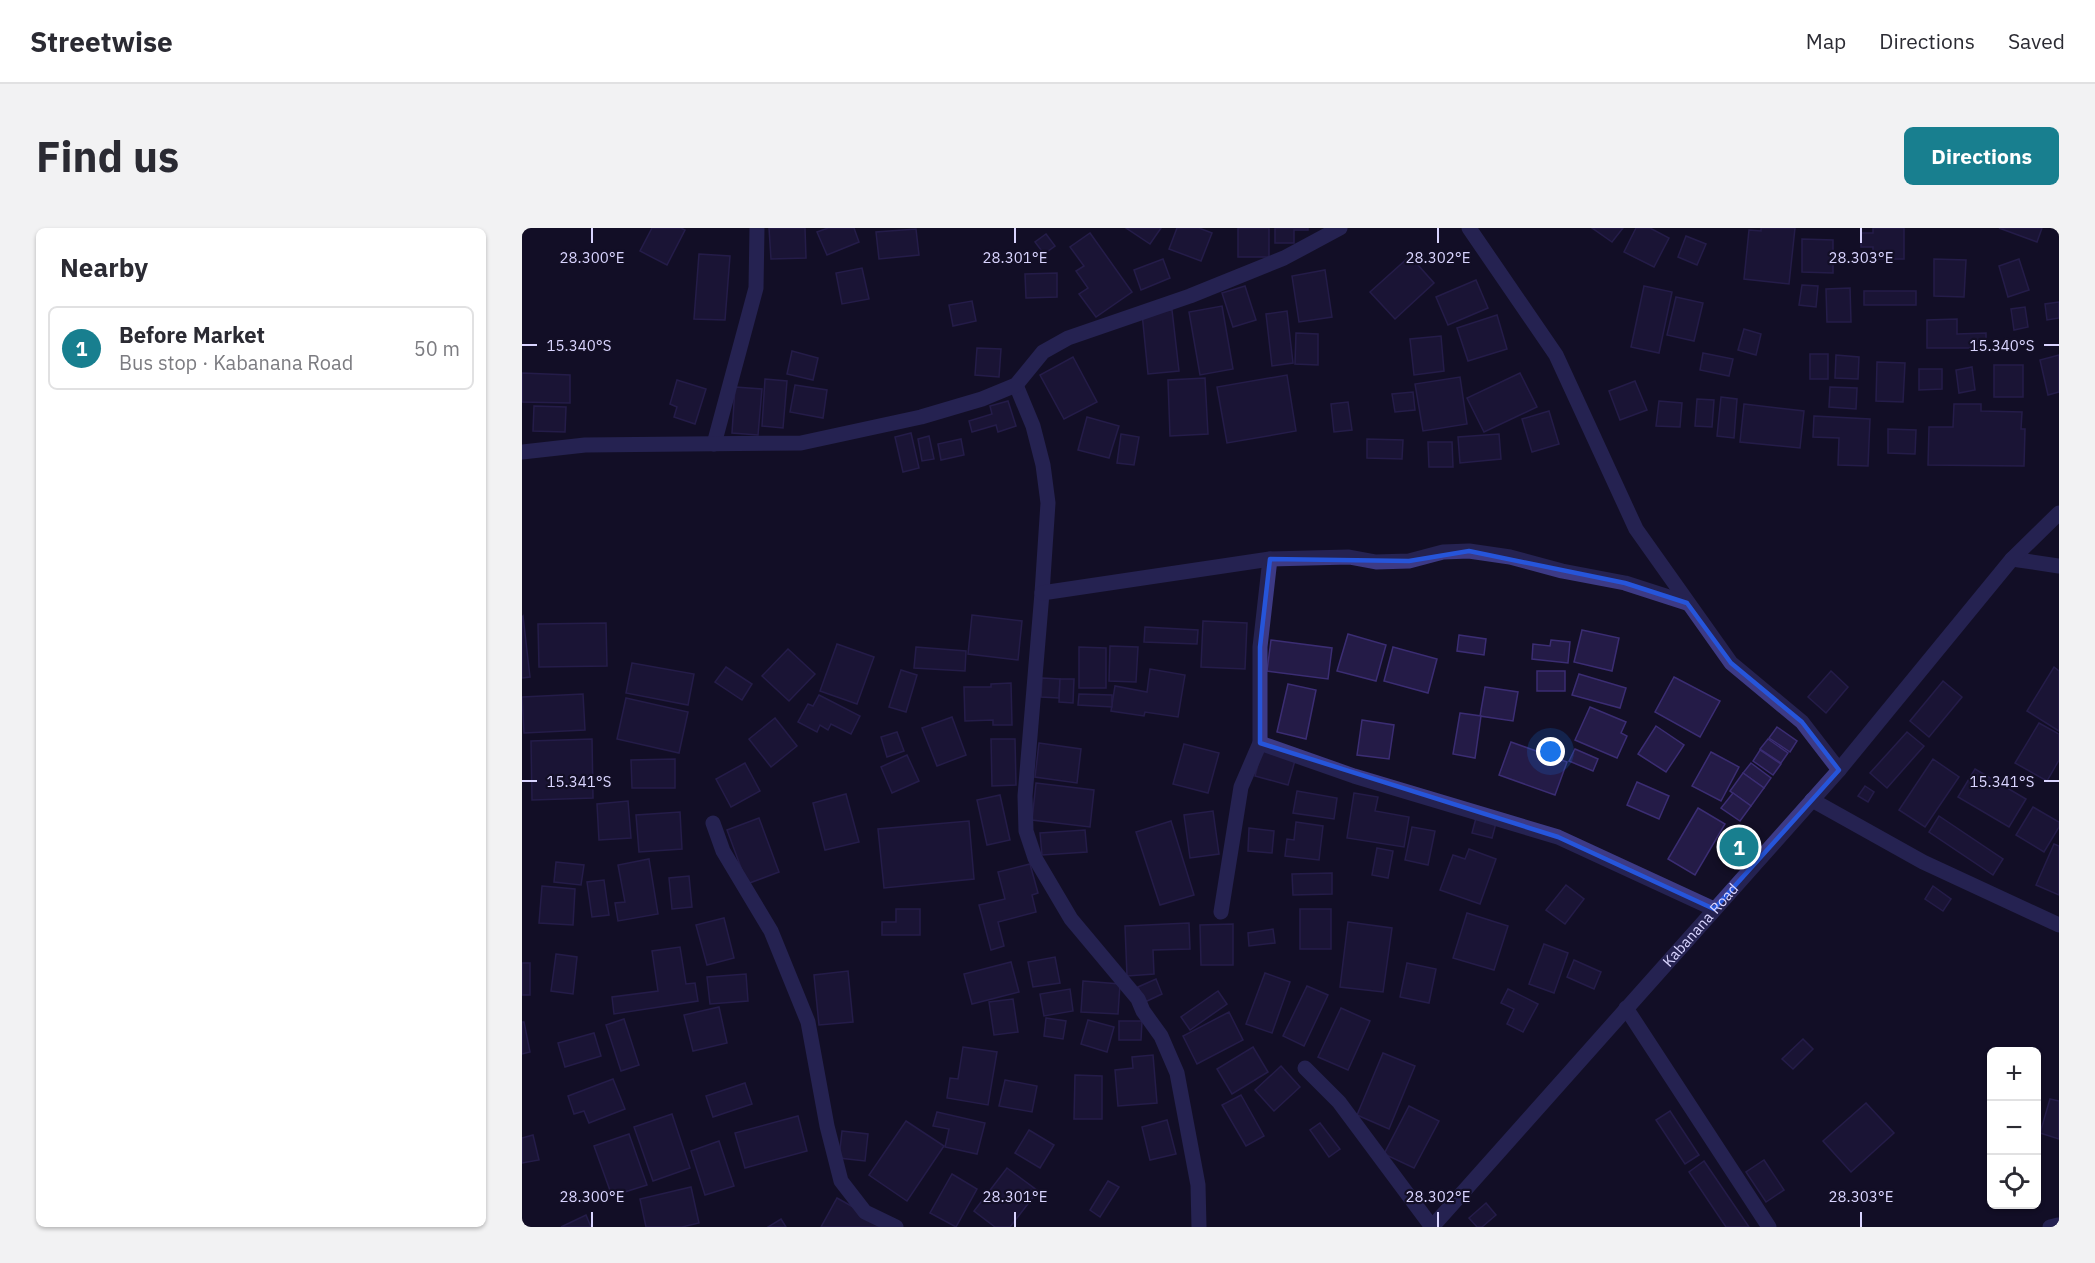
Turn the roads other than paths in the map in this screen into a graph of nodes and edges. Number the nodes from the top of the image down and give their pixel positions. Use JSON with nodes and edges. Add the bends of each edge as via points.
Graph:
{"nodes":[{"id":1,"x":757,"y":228,"type":"edge"},
{"id":2,"x":1340,"y":228,"type":"edge"},
{"id":3,"x":1469,"y":228,"type":"edge"},
{"id":4,"x":1016,"y":385,"type":"junction"},
{"id":5,"x":714,"y":444,"type":"junction"},
{"id":6,"x":522,"y":452,"type":"edge"},
{"id":7,"x":2059,"y":513,"type":"edge"},
{"id":8,"x":1270,"y":559,"type":"junction"},
{"id":9,"x":2012,"y":559,"type":"junction"},
{"id":10,"x":2059,"y":566,"type":"edge"},
{"id":11,"x":1042,"y":593,"type":"junction"},
{"id":12,"x":1687,"y":603,"type":"junction"},
{"id":13,"x":1260,"y":743,"type":"junction"},
{"id":14,"x":1839,"y":770,"type":"junction"},
{"id":15,"x":1812,"y":800,"type":"junction"},
{"id":16,"x":713,"y":823,"type":"dead end"},
{"id":17,"x":1714,"y":909,"type":"junction"},
{"id":18,"x":1221,"y":912,"type":"dead end"},
{"id":19,"x":2059,"y":925,"type":"edge"},
{"id":20,"x":1626,"y":1008,"type":"junction"},
{"id":21,"x":1305,"y":1068,"type":"dead end"},
{"id":22,"x":2058,"y":1225,"type":"edge"},
{"id":23,"x":896,"y":1227,"type":"edge"},
{"id":24,"x":1199,"y":1227,"type":"edge"},
{"id":25,"x":1432,"y":1227,"type":"edge"},
{"id":26,"x":1769,"y":1227,"type":"edge"},
{"id":27,"x":2050,"y":1227,"type":"edge"}],
"edges":[{"from":1,"to":5,"type":"street","via":[[756,288]]},
{"from":2,"to":4,"type":"street","via":[[1284,258],[1068,338],[1043,352]]},
{"from":3,"to":12,"type":"street","via":[[1556,355],[1636,529]]},
{"from":4,"to":5,"type":"street","via":[[921,417],[801,442]]},
{"from":4,"to":11,"type":"street","via":[[1033,426],[1048,503]]},
{"from":5,"to":6,"type":"street","via":[[585,445]]},
{"from":7,"to":9,"type":"street","name":"Kabanana Road"},
{"from":8,"to":11,"type":"street"},
{"from":8,"to":12,"type":"street","via":[[1349,557],[1376,562],[1409,561],[1443,552],[1469,551],[1625,583]]},
{"from":8,"to":13,"type":"street","via":[[1260,647]]},
{"from":9,"to":10,"type":"street"},
{"from":9,"to":14,"type":"street","name":"Kabanana Road"},
{"from":11,"to":24,"type":"street","via":[[1025,796],[1026,831],[1035,858],[1071,919],[1138,999],[1161,1036],[1177,1073],[1198,1185]]},
{"from":12,"to":14,"type":"street","via":[[1731,663],[1802,722]]},
{"from":13,"to":17,"type":"street","via":[[1353,776],[1558,837]]},
{"from":13,"to":18,"type":"street","via":[[1241,786]]},
{"from":14,"to":15,"type":"street","name":"Kabanana Road"},
{"from":15,"to":17,"type":"street","name":"Kabanana Road"},
{"from":15,"to":19,"type":"street","via":[[1923,862]]},
{"from":16,"to":23,"type":"street","via":[[723,851],[771,931],[808,1022],[841,1181],[865,1212]]},
{"from":17,"to":20,"type":"street","name":"Kabanana Road"},
{"from":20,"to":25,"type":"street","name":"Kabanana Road"},
{"from":20,"to":26,"type":"street"},
{"from":21,"to":25,"type":"street","via":[[1339,1102]]},
{"from":22,"to":27,"type":"street"}]}
